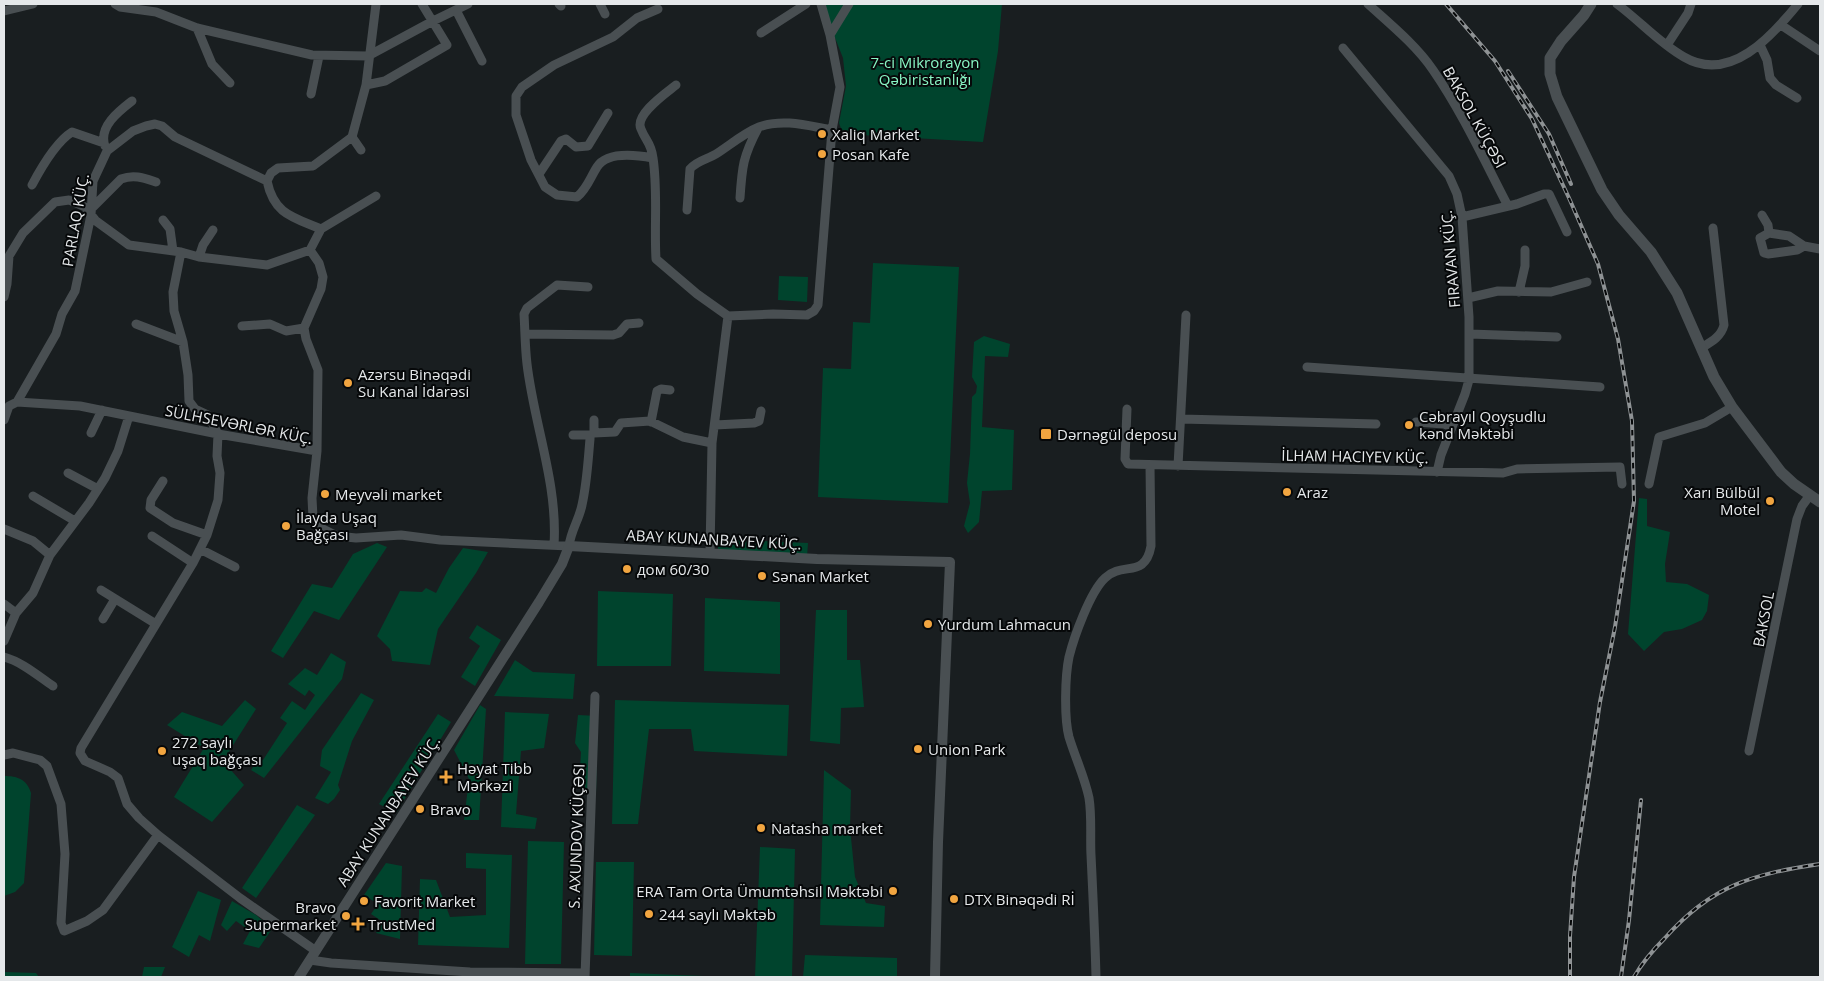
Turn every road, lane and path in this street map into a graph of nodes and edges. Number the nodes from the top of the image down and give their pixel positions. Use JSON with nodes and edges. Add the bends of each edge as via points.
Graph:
{"nodes":[{"id":1,"x":33,"y":4,"type":"edge"},
{"id":2,"x":115,"y":4,"type":"edge"},
{"id":3,"x":376,"y":4,"type":"edge"},
{"id":4,"x":422,"y":4,"type":"edge"},
{"id":5,"x":468,"y":4,"type":"edge"},
{"id":6,"x":600,"y":4,"type":"edge"},
{"id":7,"x":806,"y":4,"type":"edge"},
{"id":8,"x":821,"y":4,"type":"edge"},
{"id":9,"x":849,"y":4,"type":"edge"},
{"id":10,"x":1368,"y":4,"type":"edge"},
{"id":11,"x":1591,"y":4,"type":"edge"},
{"id":12,"x":1617,"y":4,"type":"edge"},
{"id":13,"x":1690,"y":4,"type":"edge"},
{"id":14,"x":1794,"y":5,"type":"edge"},
{"id":15,"x":156,"y":8,"type":"edge"},
{"id":16,"x":658,"y":9,"type":"dead end"},
{"id":17,"x":456,"y":10,"type":"junction"},
{"id":18,"x":4,"y":11,"type":"edge"},
{"id":19,"x":605,"y":14,"type":"dead end"},
{"id":20,"x":433,"y":21,"type":"junction"},
{"id":21,"x":1781,"y":25,"type":"junction"},
{"id":22,"x":197,"y":28,"type":"junction"},
{"id":23,"x":761,"y":33,"type":"dead end"},
{"id":24,"x":830,"y":35,"type":"junction"},
{"id":25,"x":1667,"y":45,"type":"junction"},
{"id":26,"x":1760,"y":45,"type":"junction"},
{"id":27,"x":1342,"y":48,"type":"dead end"},
{"id":28,"x":1820,"y":51,"type":"edge"},
{"id":29,"x":319,"y":56,"type":"junction"},
{"id":30,"x":368,"y":56,"type":"junction"},
{"id":31,"x":482,"y":61,"type":"dead end"},
{"id":32,"x":230,"y":83,"type":"dead end"},
{"id":33,"x":676,"y":84,"type":"dead end"},
{"id":34,"x":366,"y":85,"type":"junction"},
{"id":35,"x":311,"y":94,"type":"dead end"},
{"id":36,"x":1797,"y":98,"type":"dead end"},
{"id":37,"x":132,"y":102,"type":"dead end"},
{"id":38,"x":608,"y":113,"type":"dead end"},
{"id":39,"x":758,"y":128,"type":"junction"},
{"id":40,"x":832,"y":130,"type":"junction"},
{"id":41,"x":352,"y":137,"type":"junction"},
{"id":42,"x":106,"y":147,"type":"junction"},
{"id":43,"x":361,"y":150,"type":"dead end"},
{"id":44,"x":653,"y":158,"type":"junction"},
{"id":45,"x":539,"y":174,"type":"junction"},
{"id":46,"x":267,"y":181,"type":"junction"},
{"id":47,"x":156,"y":182,"type":"dead end"},
{"id":48,"x":32,"y":185,"type":"dead end"},
{"id":49,"x":376,"y":196,"type":"dead end"},
{"id":50,"x":740,"y":198,"type":"dead end"},
{"id":51,"x":1508,"y":206,"type":"junction"},
{"id":52,"x":686,"y":210,"type":"dead end"},
{"id":53,"x":92,"y":212,"type":"junction"},
{"id":54,"x":1762,"y":215,"type":"dead end"},
{"id":55,"x":1462,"y":217,"type":"junction"},
{"id":56,"x":163,"y":220,"type":"dead end"},
{"id":57,"x":1713,"y":228,"type":"dead end"},
{"id":58,"x":321,"y":229,"type":"junction"},
{"id":59,"x":213,"y":230,"type":"dead end"},
{"id":60,"x":1567,"y":232,"type":"dead end"},
{"id":61,"x":1769,"y":233,"type":"junction"},
{"id":62,"x":1804,"y":246,"type":"junction"},
{"id":63,"x":1820,"y":249,"type":"edge"},
{"id":64,"x":310,"y":250,"type":"junction"},
{"id":65,"x":1525,"y":250,"type":"dead end"},
{"id":66,"x":177,"y":252,"type":"junction"},
{"id":67,"x":199,"y":257,"type":"junction"},
{"id":68,"x":1587,"y":282,"type":"dead end"},
{"id":69,"x":588,"y":288,"type":"dead end"},
{"id":70,"x":1519,"y":292,"type":"junction"},
{"id":71,"x":4,"y":297,"type":"edge"},
{"id":72,"x":1468,"y":298,"type":"junction"},
{"id":73,"x":1186,"y":315,"type":"dead end"},
{"id":74,"x":728,"y":316,"type":"junction"},
{"id":75,"x":639,"y":322,"type":"dead end"},
{"id":76,"x":136,"y":324,"type":"dead end"},
{"id":77,"x":242,"y":326,"type":"dead end"},
{"id":78,"x":304,"y":328,"type":"junction"},
{"id":79,"x":525,"y":334,"type":"junction"},
{"id":80,"x":1470,"y":334,"type":"junction"},
{"id":81,"x":1558,"y":337,"type":"dead end"},
{"id":82,"x":183,"y":342,"type":"junction"},
{"id":83,"x":1701,"y":348,"type":"junction"},
{"id":84,"x":1307,"y":367,"type":"dead end"},
{"id":85,"x":1468,"y":380,"type":"junction"},
{"id":86,"x":1600,"y":387,"type":"dead end"},
{"id":87,"x":670,"y":390,"type":"dead end"},
{"id":88,"x":10,"y":405,"type":"edge"},
{"id":89,"x":1732,"y":407,"type":"junction"},
{"id":90,"x":1128,"y":409,"type":"dead end"},
{"id":91,"x":102,"y":410,"type":"junction"},
{"id":92,"x":761,"y":411,"type":"dead end"},
{"id":93,"x":129,"y":416,"type":"junction"},
{"id":94,"x":1181,"y":419,"type":"junction"},
{"id":95,"x":4,"y":420,"type":"edge"},
{"id":96,"x":594,"y":420,"type":"dead end"},
{"id":97,"x":651,"y":422,"type":"junction"},
{"id":98,"x":1416,"y":422,"type":"dead end"},
{"id":99,"x":1376,"y":424,"type":"dead end"},
{"id":100,"x":714,"y":425,"type":"junction"},
{"id":101,"x":1452,"y":427,"type":"junction"},
{"id":102,"x":91,"y":433,"type":"dead end"},
{"id":103,"x":218,"y":434,"type":"junction"},
{"id":104,"x":573,"y":434,"type":"dead end"},
{"id":105,"x":592,"y":434,"type":"junction"},
{"id":106,"x":712,"y":443,"type":"junction"},
{"id":107,"x":317,"y":451,"type":"junction"},
{"id":108,"x":1150,"y":465,"type":"junction"},
{"id":109,"x":1178,"y":466,"type":"junction"},
{"id":110,"x":1437,"y":472,"type":"junction"},
{"id":111,"x":68,"y":473,"type":"dead end"},
{"id":112,"x":163,"y":481,"type":"dead end"},
{"id":113,"x":1622,"y":484,"type":"dead end"},
{"id":114,"x":1649,"y":484,"type":"dead end"},
{"id":115,"x":98,"y":489,"type":"junction"},
{"id":116,"x":1810,"y":495,"type":"junction"},
{"id":117,"x":33,"y":496,"type":"dead end"},
{"id":118,"x":1820,"y":502,"type":"edge"},
{"id":119,"x":75,"y":521,"type":"junction"},
{"id":120,"x":4,"y":529,"type":"edge"},
{"id":121,"x":207,"y":534,"type":"junction"},
{"id":122,"x":152,"y":536,"type":"dead end"},
{"id":123,"x":554,"y":545,"type":"junction"},
{"id":124,"x":570,"y":546,"type":"junction"},
{"id":125,"x":200,"y":549,"type":"junction"},
{"id":126,"x":710,"y":553,"type":"junction"},
{"id":127,"x":50,"y":555,"type":"junction"},
{"id":128,"x":193,"y":563,"type":"junction"},
{"id":129,"x":235,"y":567,"type":"dead end"},
{"id":130,"x":101,"y":590,"type":"dead end"},
{"id":131,"x":115,"y":599,"type":"junction"},
{"id":132,"x":4,"y":604,"type":"edge"},
{"id":133,"x":16,"y":613,"type":"junction"},
{"id":134,"x":103,"y":619,"type":"dead end"},
{"id":135,"x":156,"y":624,"type":"junction"},
{"id":136,"x":4,"y":641,"type":"edge"},
{"id":137,"x":4,"y":657,"type":"edge"},
{"id":138,"x":53,"y":686,"type":"dead end"},
{"id":139,"x":595,"y":696,"type":"dead end"},
{"id":140,"x":1750,"y":751,"type":"dead end"},
{"id":141,"x":4,"y":755,"type":"edge"},
{"id":142,"x":158,"y":835,"type":"junction"},
{"id":143,"x":313,"y":955,"type":"junction"},
{"id":144,"x":585,"y":975,"type":"edge"},
{"id":145,"x":299,"y":977,"type":"edge"},
{"id":146,"x":935,"y":977,"type":"edge"},
{"id":147,"x":1096,"y":977,"type":"edge"}],
"edges":[{"from":1,"to":18,"type":"street"},
{"from":2,"to":15,"type":"street","via":[[120,7]]},
{"from":3,"to":30,"type":"street"},
{"from":4,"to":20,"type":"street"},
{"from":5,"to":17,"type":"street"},
{"from":6,"to":19,"type":"street"},
{"from":7,"to":23,"type":"street"},
{"from":8,"to":24,"type":"street"},
{"from":9,"to":24,"type":"street"},
{"from":10,"to":51,"type":"street","name":"BAKSOL KÜÇƏSI","via":[[1432,68]]},
{"from":11,"to":83,"type":"main road","via":[[1553,51],[1550,65],[1554,87],[1602,190],[1667,276]]},
{"from":12,"to":25,"type":"street"},
{"from":13,"to":25,"type":"street","via":[[1688,13]]},
{"from":14,"to":21,"type":"street"},
{"from":15,"to":22,"type":"street"},
{"from":16,"to":45,"type":"street","via":[[637,18],[613,37],[554,65],[522,87],[516,96],[516,115]]},
{"from":17,"to":20,"type":"street"},
{"from":17,"to":31,"type":"street"},
{"from":20,"to":30,"type":"street"},
{"from":20,"to":34,"type":"street","via":[[448,45],[385,81]]},
{"from":21,"to":26,"type":"street"},
{"from":21,"to":28,"type":"street"},
{"from":22,"to":29,"type":"street"},
{"from":22,"to":32,"type":"street","via":[[212,64]]},
{"from":24,"to":40,"type":"street","via":[[840,87]]},
{"from":25,"to":26,"type":"street","via":[[1685,58],[1712,65],[1730,62]]},
{"from":26,"to":36,"type":"street","via":[[1770,78]]},
{"from":27,"to":55,"type":"street","name":"FIRAVAN KÜÇ.","via":[[1449,176]]},
{"from":29,"to":30,"type":"street"},
{"from":29,"to":35,"type":"street"},
{"from":30,"to":34,"type":"street"},
{"from":33,"to":44,"type":"street","via":[[640,119],[640,127],[652,146]]},
{"from":34,"to":41,"type":"street"},
{"from":37,"to":42,"type":"street","via":[[114,115],[105,135]]},
{"from":38,"to":45,"type":"street","via":[[588,146],[576,148],[566,139]]},
{"from":39,"to":40,"type":"street","via":[[769,124],[797,123]]},
{"from":39,"to":50,"type":"street","via":[[742,164]]},
{"from":39,"to":52,"type":"street","via":[[710,158],[693,164]]},
{"from":40,"to":74,"type":"street","via":[[818,305],[807,315]]},
{"from":41,"to":43,"type":"street"},
{"from":41,"to":46,"type":"street","via":[[313,166],[278,168]]},
{"from":42,"to":46,"type":"street","name":"PARLAQ KÜÇ.","via":[[133,131],[155,124],[175,137]]},
{"from":42,"to":48,"type":"street","via":[[72,132],[65,137]]},
{"from":42,"to":53,"type":"street","name":"PARLAQ KÜÇ.","via":[[93,181]]},
{"from":44,"to":45,"type":"street","via":[[614,156],[598,165],[584,191],[577,197],[557,195],[545,187]]},
{"from":44,"to":74,"type":"street","via":[[656,259]]},
{"from":46,"to":58,"type":"street","via":[[275,204],[286,214]]},
{"from":47,"to":53,"type":"street","via":[[141,177],[125,178]]},
{"from":49,"to":58,"type":"street"},
{"from":51,"to":55,"type":"street"},
{"from":51,"to":60,"type":"street","via":[[1549,194]]},
{"from":53,"to":66,"type":"street","via":[[96,221],[129,245]]},
{"from":53,"to":71,"type":"street","via":[[69,200],[55,202],[23,233],[9,256]]},
{"from":53,"to":88,"type":"street","name":"PARLAQ KÜÇ.","via":[[75,292],[62,314],[56,334]]},
{"from":54,"to":61,"type":"street"},
{"from":55,"to":72,"type":"street","name":"FIRAVAN KÜÇ."},
{"from":56,"to":66,"type":"street"},
{"from":57,"to":83,"type":"street","via":[[1724,325],[1723,332],[1714,341]]},
{"from":58,"to":64,"type":"street"},
{"from":59,"to":67,"type":"street"},
{"from":61,"to":62,"type":"street","via":[[1789,236]]},
{"from":61,"to":62,"type":"street","via":[[1760,238],[1764,252],[1768,254],[1798,250]]},
{"from":62,"to":63,"type":"street"},
{"from":64,"to":67,"type":"street","via":[[267,265]]},
{"from":64,"to":78,"type":"street","via":[[323,277]]},
{"from":65,"to":70,"type":"street"},
{"from":66,"to":67,"type":"street"},
{"from":66,"to":82,"type":"street","via":[[172,292]]},
{"from":68,"to":70,"type":"street","via":[[1551,292]]},
{"from":69,"to":79,"type":"street","via":[[556,285],[527,308],[524,314]]},
{"from":70,"to":72,"type":"street","via":[[1492,292]]},
{"from":72,"to":80,"type":"street","name":"FIRAVAN KÜÇ."},
{"from":73,"to":94,"type":"street"},
{"from":74,"to":100,"type":"street"},
{"from":75,"to":79,"type":"street","via":[[627,324],[613,335]]},
{"from":76,"to":82,"type":"street"},
{"from":77,"to":78,"type":"street","via":[[270,324],[286,331]]},
{"from":78,"to":107,"type":"street","via":[[318,370]]},
{"from":79,"to":123,"type":"street","via":[[527,364],[552,493]]},
{"from":80,"to":81,"type":"street"},
{"from":80,"to":85,"type":"street","name":"FIRAVAN KÜÇ."},
{"from":82,"to":103,"type":"street","via":[[189,402],[194,409],[208,415]]},
{"from":83,"to":89,"type":"main road"},
{"from":84,"to":85,"type":"street"},
{"from":85,"to":86,"type":"street"},
{"from":85,"to":101,"type":"street","name":"FIRAVAN KÜÇ."},
{"from":87,"to":97,"type":"street","via":[[661,388],[657,391]]},
{"from":88,"to":91,"type":"street","name":"SÜLHSEVƏRLƏR KÜÇ.","via":[[80,406]]},
{"from":88,"to":95,"type":"street","name":"PARLAQ KÜÇ."},
{"from":89,"to":114,"type":"street","via":[[1705,423],[1659,437]]},
{"from":89,"to":116,"type":"main road","via":[[1781,472]]},
{"from":90,"to":108,"type":"street","via":[[1124,459],[1128,464]]},
{"from":91,"to":93,"type":"street","name":"SÜLHSEVƏRLƏR KÜÇ."},
{"from":91,"to":102,"type":"street"},
{"from":92,"to":100,"type":"street","via":[[759,421],[754,423]]},
{"from":93,"to":103,"type":"street","name":"SÜLHSEVƏRLƏR KÜÇ."},
{"from":93,"to":115,"type":"street","via":[[118,451]]},
{"from":94,"to":99,"type":"street"},
{"from":94,"to":109,"type":"street"},
{"from":96,"to":105,"type":"street"},
{"from":97,"to":105,"type":"street","via":[[622,423],[615,432]]},
{"from":97,"to":106,"type":"street","via":[[683,437]]},
{"from":98,"to":101,"type":"street"},
{"from":100,"to":106,"type":"street"},
{"from":101,"to":110,"type":"street","name":"FIRAVAN KÜÇ."},
{"from":103,"to":107,"type":"street","name":"SÜLHSEVƏRLƏR KÜÇ."},
{"from":103,"to":121,"type":"street","via":[[218,500]]},
{"from":104,"to":105,"type":"street"},
{"from":105,"to":124,"type":"street","via":[[582,507],[570,535]]},
{"from":106,"to":126,"type":"street"},
{"from":107,"to":123,"type":"street","name":"SÜLHSEVƏRLƏR KÜÇ.","via":[[313,518],[319,527],[337,536],[401,535]]},
{"from":108,"to":109,"type":"street"},
{"from":108,"to":147,"type":"street","via":[[1151,546],[1148,558],[1142,564],[1105,578],[1083,616],[1069,657],[1068,734],[1089,798]]},
{"from":109,"to":110,"type":"street"},
{"from":110,"to":113,"type":"street","via":[[1503,473],[1517,468],[1620,467]]},
{"from":111,"to":115,"type":"street"},
{"from":112,"to":121,"type":"street","via":[[150,500],[150,508],[173,523]]},
{"from":115,"to":119,"type":"street"},
{"from":116,"to":118,"type":"main road"},
{"from":116,"to":140,"type":"street","name":"BAKSOL","via":[[1797,519]]},
{"from":117,"to":119,"type":"street"},
{"from":119,"to":127,"type":"street"},
{"from":120,"to":127,"type":"street","via":[[33,541]]},
{"from":121,"to":125,"type":"street"},
{"from":122,"to":128,"type":"street"},
{"from":123,"to":124,"type":"street","name":"SÜLHSEVƏRLƏR KÜÇ."},
{"from":124,"to":126,"type":"street","name":"ABAY KUNANBAYEV KÜÇ."},
{"from":124,"to":143,"type":"street","name":"ABAY KUNANBAYEV KÜÇ.","via":[[539,602]]},
{"from":125,"to":128,"type":"street"},
{"from":125,"to":129,"type":"street"},
{"from":126,"to":146,"type":"street","name":"ABAY KUNANBAYEV KÜÇ.","via":[[950,562]]},
{"from":127,"to":133,"type":"street","via":[[33,593]]},
{"from":128,"to":135,"type":"street"},
{"from":130,"to":131,"type":"street"},
{"from":131,"to":134,"type":"street"},
{"from":131,"to":135,"type":"street"},
{"from":132,"to":133,"type":"street"},
{"from":133,"to":136,"type":"street"},
{"from":135,"to":142,"type":"street","via":[[80,753],[85,761],[118,778],[127,804]]},
{"from":137,"to":138,"type":"street","via":[[26,667]]},
{"from":139,"to":144,"type":"street","name":"S. AXUNDOV KÜÇƏSI"},
{"from":141,"to":142,"type":"street","via":[[13,753],[40,760],[47,766],[61,804],[65,854],[61,923],[64,931],[103,910]]},
{"from":142,"to":143,"type":"street"},
{"from":143,"to":144,"type":"street","via":[[331,963]]},
{"from":143,"to":145,"type":"street","name":"ABAY KUNANBAYEV KÜÇ."}]}
